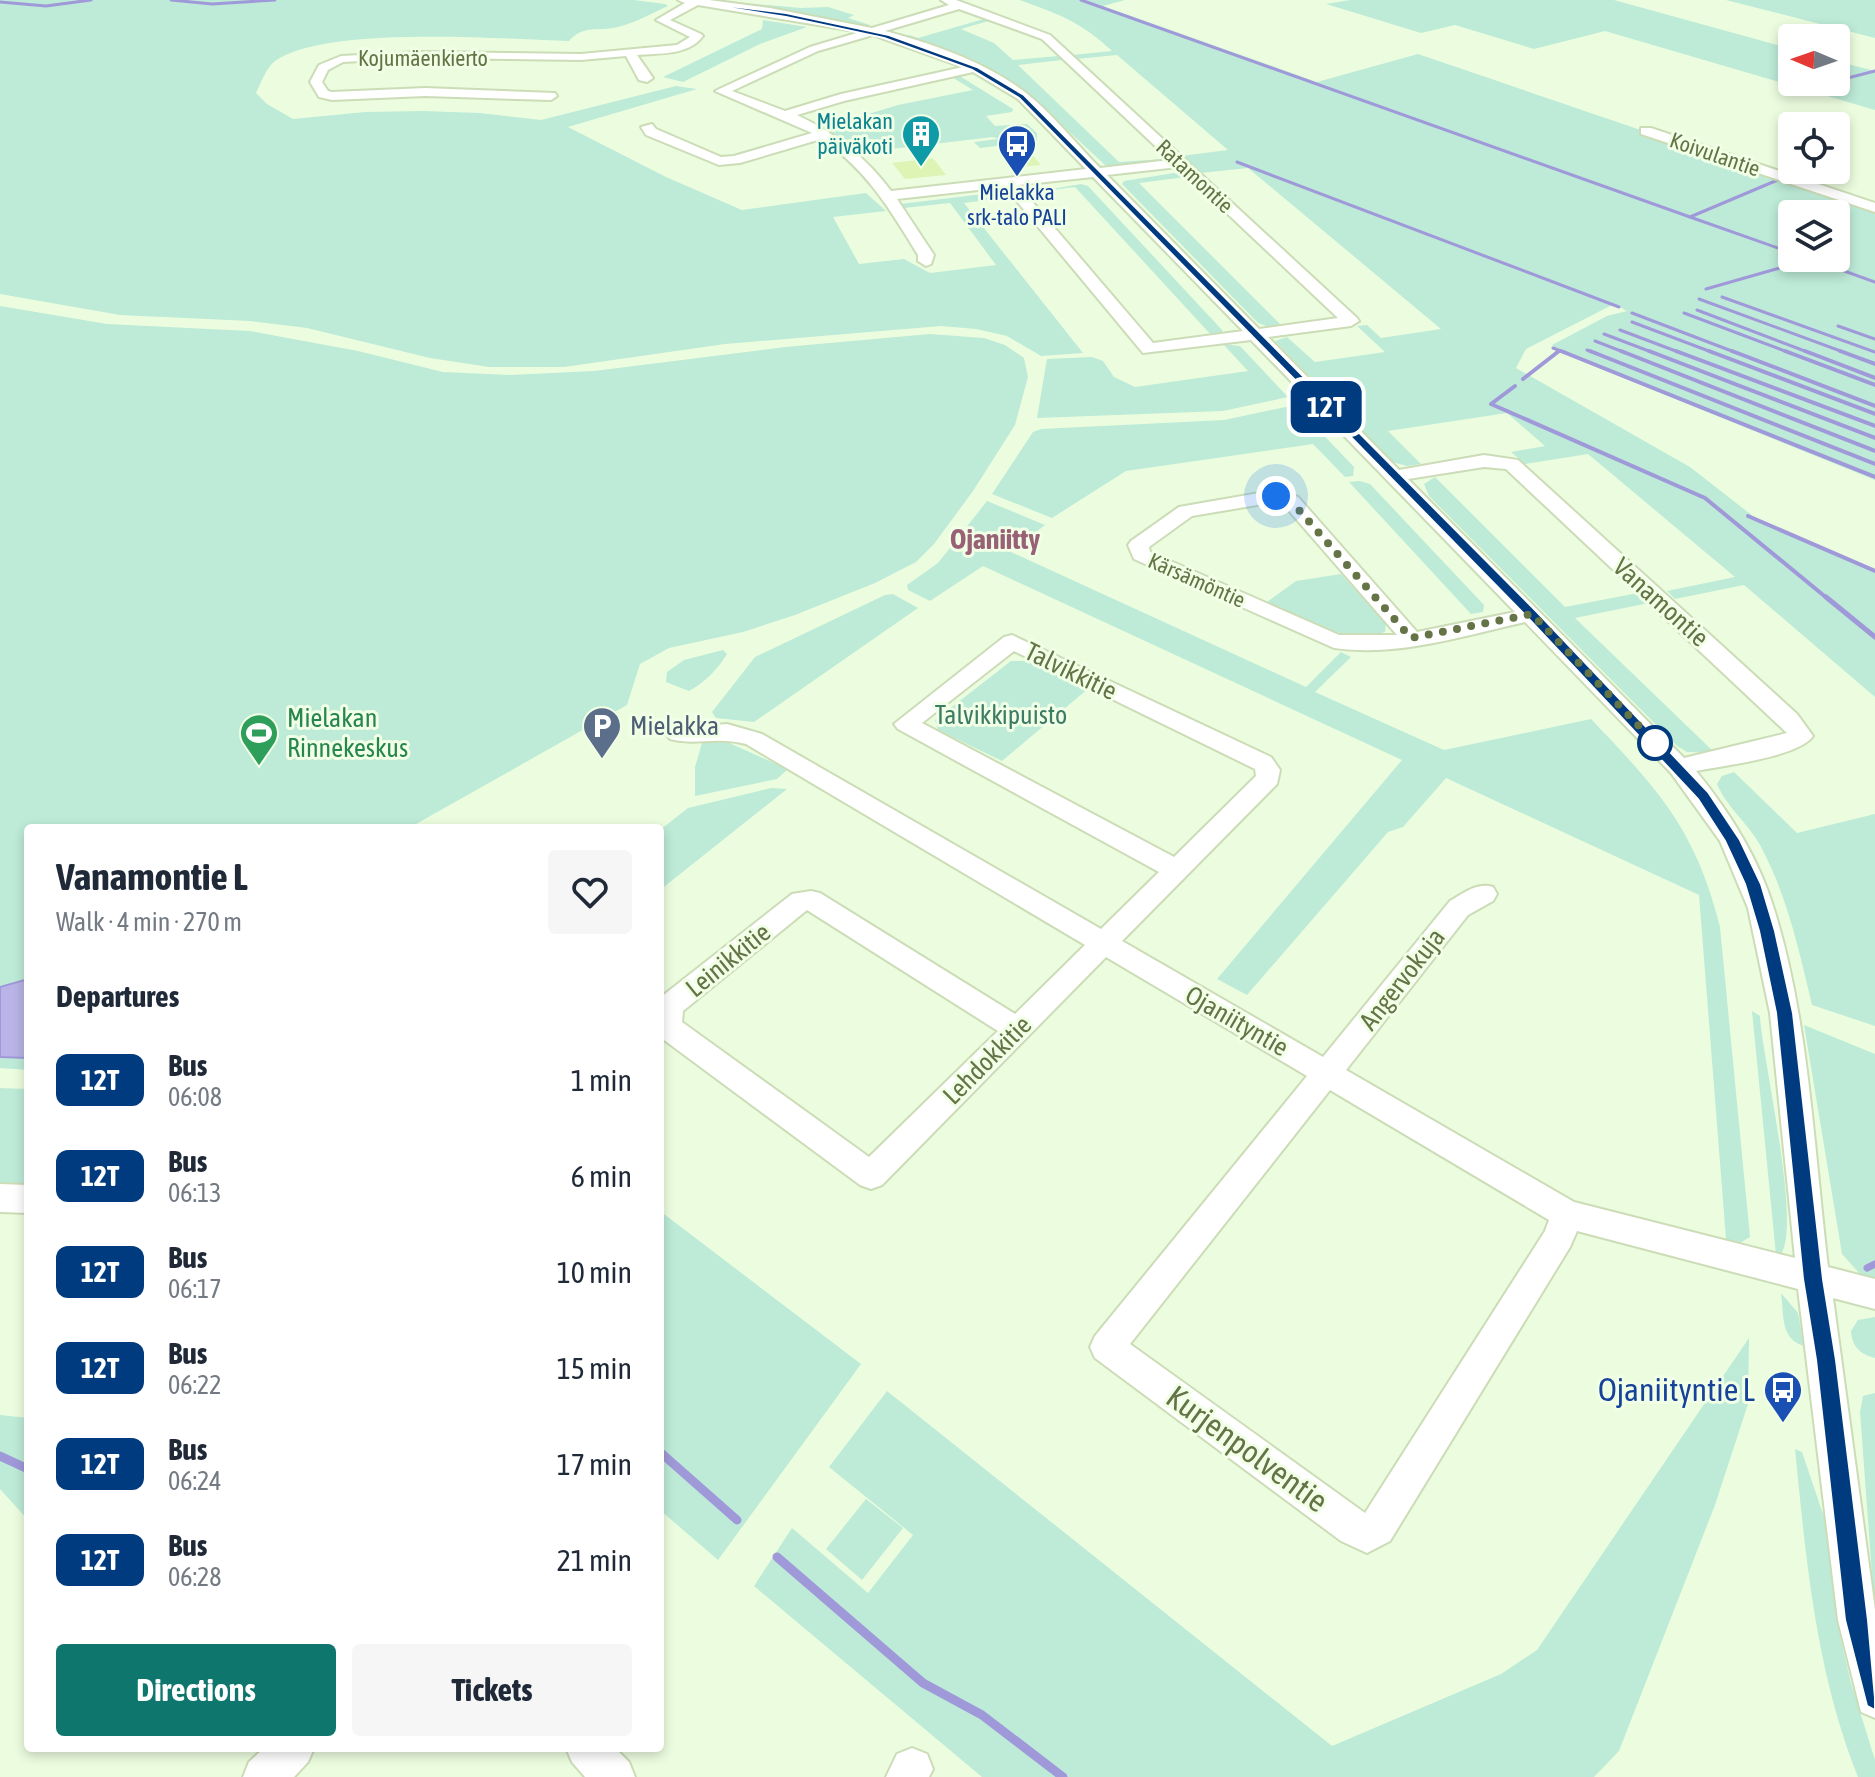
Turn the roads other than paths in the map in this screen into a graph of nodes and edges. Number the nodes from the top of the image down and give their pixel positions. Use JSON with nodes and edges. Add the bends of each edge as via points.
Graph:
{"nodes":[{"id":1,"x":690,"y":1,"type":"edge"},
{"id":2,"x":953,"y":3,"type":"edge"},
{"id":3,"x":867,"y":31,"type":"junction"},
{"id":4,"x":630,"y":54,"type":"junction"},
{"id":5,"x":975,"y":68,"type":"junction"},
{"id":6,"x":647,"y":78,"type":"dead end"},
{"id":7,"x":551,"y":96,"type":"dead end"},
{"id":8,"x":784,"y":115,"type":"junction"},
{"id":9,"x":647,"y":127,"type":"dead end"},
{"id":10,"x":1646,"y":131,"type":"dead end"},
{"id":11,"x":823,"y":134,"type":"junction"},
{"id":12,"x":1180,"y":163,"type":"junction"},
{"id":13,"x":1098,"y":172,"type":"junction"},
{"id":14,"x":1009,"y":183,"type":"junction"},
{"id":15,"x":887,"y":196,"type":"junction"},
{"id":16,"x":1875,"y":208,"type":"edge"},
{"id":17,"x":926,"y":261,"type":"dead end"},
{"id":18,"x":1255,"y":334,"type":"junction"},
{"id":19,"x":1394,"y":476,"type":"junction"},
{"id":20,"x":1532,"y":614,"type":"junction"},
{"id":21,"x":1411,"y":638,"type":"junction"},
{"id":22,"x":678,"y":734,"type":"dead end"},
{"id":23,"x":1679,"y":767,"type":"junction"},
{"id":24,"x":1175,"y":869,"type":"junction"},
{"id":25,"x":1484,"y":894,"type":"dead end"},
{"id":26,"x":1104,"y":944,"type":"junction"},
{"id":27,"x":1017,"y":1029,"type":"junction"},
{"id":28,"x":1328,"y":1073,"type":"junction"},
{"id":29,"x":871,"y":1176,"type":"joint"},
{"id":30,"x":0,"y":1198,"type":"edge"},
{"id":31,"x":24,"y":1199,"type":"edge"},
{"id":32,"x":1567,"y":1214,"type":"junction"},
{"id":33,"x":1813,"y":1279,"type":"junction"},
{"id":34,"x":1875,"y":1294,"type":"edge"},
{"id":35,"x":1875,"y":1698,"type":"edge"},
{"id":36,"x":290,"y":1752,"type":"edge"},
{"id":37,"x":590,"y":1752,"type":"edge"},
{"id":38,"x":264,"y":1777,"type":"edge"},
{"id":39,"x":614,"y":1777,"type":"edge"}],
"edges":[{"from":1,"to":3,"type":"street"},
{"from":1,"to":4,"type":"street","name":"Kojumäenkierto","via":[[661,21],[691,30],[695,41],[671,50]]},
{"from":2,"to":3,"type":"street"},
{"from":2,"to":12,"type":"street","name":"Ratamontie","via":[[1046,37]]},
{"from":3,"to":5,"type":"street"},
{"from":3,"to":8,"type":"street","via":[[790,58],[721,91]]},
{"from":4,"to":6,"type":"street"},
{"from":4,"to":7,"type":"street","name":"Kojumäenkierto","via":[[341,59],[323,68],[316,82],[323,94],[332,96]]},
{"from":5,"to":8,"type":"street"},
{"from":5,"to":13,"type":"street","via":[[1022,96]]},
{"from":8,"to":11,"type":"street"},
{"from":9,"to":11,"type":"street","via":[[719,161]]},
{"from":10,"to":16,"type":"street","name":"Koivulantie"},
{"from":11,"to":15,"type":"street","via":[[854,156]]},
{"from":12,"to":13,"type":"street"},
{"from":12,"to":18,"type":"street","name":"Ratamontie","via":[[1351,321]]},
{"from":13,"to":14,"type":"street"},
{"from":13,"to":18,"type":"street"},
{"from":14,"to":15,"type":"street"},
{"from":14,"to":18,"type":"street","via":[[1149,349]]},
{"from":15,"to":17,"type":"street"},
{"from":18,"to":19,"type":"street"},
{"from":19,"to":20,"type":"street"},
{"from":19,"to":23,"type":"street","name":"Vanamontie","via":[[1484,461],[1511,464],[1789,719],[1801,736]]},
{"from":20,"to":21,"type":"street","name":"Kärsämöntie"},
{"from":20,"to":23,"type":"street"},
{"from":21,"to":21,"type":"street","name":"Kärsämöntie","via":[[1284,498],[1186,511],[1138,545],[1141,555],[1334,641],[1365,646]]},
{"from":22,"to":26,"type":"street","name":"Ojaniityntie","via":[[727,731],[754,739]]},
{"from":23,"to":33,"type":"street","via":[[1732,840],[1767,931],[1784,1013]]},
{"from":24,"to":24,"type":"street","name":"Talvikkitie","via":[[1163,863],[906,724],[1012,642],[1263,763],[1268,778]]},
{"from":24,"to":26,"type":"street","name":"Talvikkitie"},
{"from":25,"to":28,"type":"street","name":"Angervokuja","via":[[1459,908]]},
{"from":26,"to":27,"type":"street","name":"Lehdokkitie"},
{"from":26,"to":28,"type":"street","name":"Ojaniityntie"},
{"from":27,"to":29,"type":"street","name":"Lehdokkitie"},
{"from":27,"to":29,"type":"street","name":"Leinikkitie","via":[[811,900],[801,901],[671,1005],[669,1028]]},
{"from":28,"to":32,"type":"street","name":"Ojaniityntie"},
{"from":28,"to":32,"type":"street","name":"Kurjenpolventie","via":[[1107,1347],[1354,1528],[1367,1534],[1377,1528],[1559,1237]]},
{"from":30,"to":31,"type":"street"},
{"from":32,"to":33,"type":"street","name":"Ojaniityntie"},
{"from":33,"to":34,"type":"street","name":"Ojaniityntie"},
{"from":33,"to":35,"type":"street","via":[[1857,1620]]},
{"from":36,"to":38,"type":"street"},
{"from":37,"to":39,"type":"street"}]}
